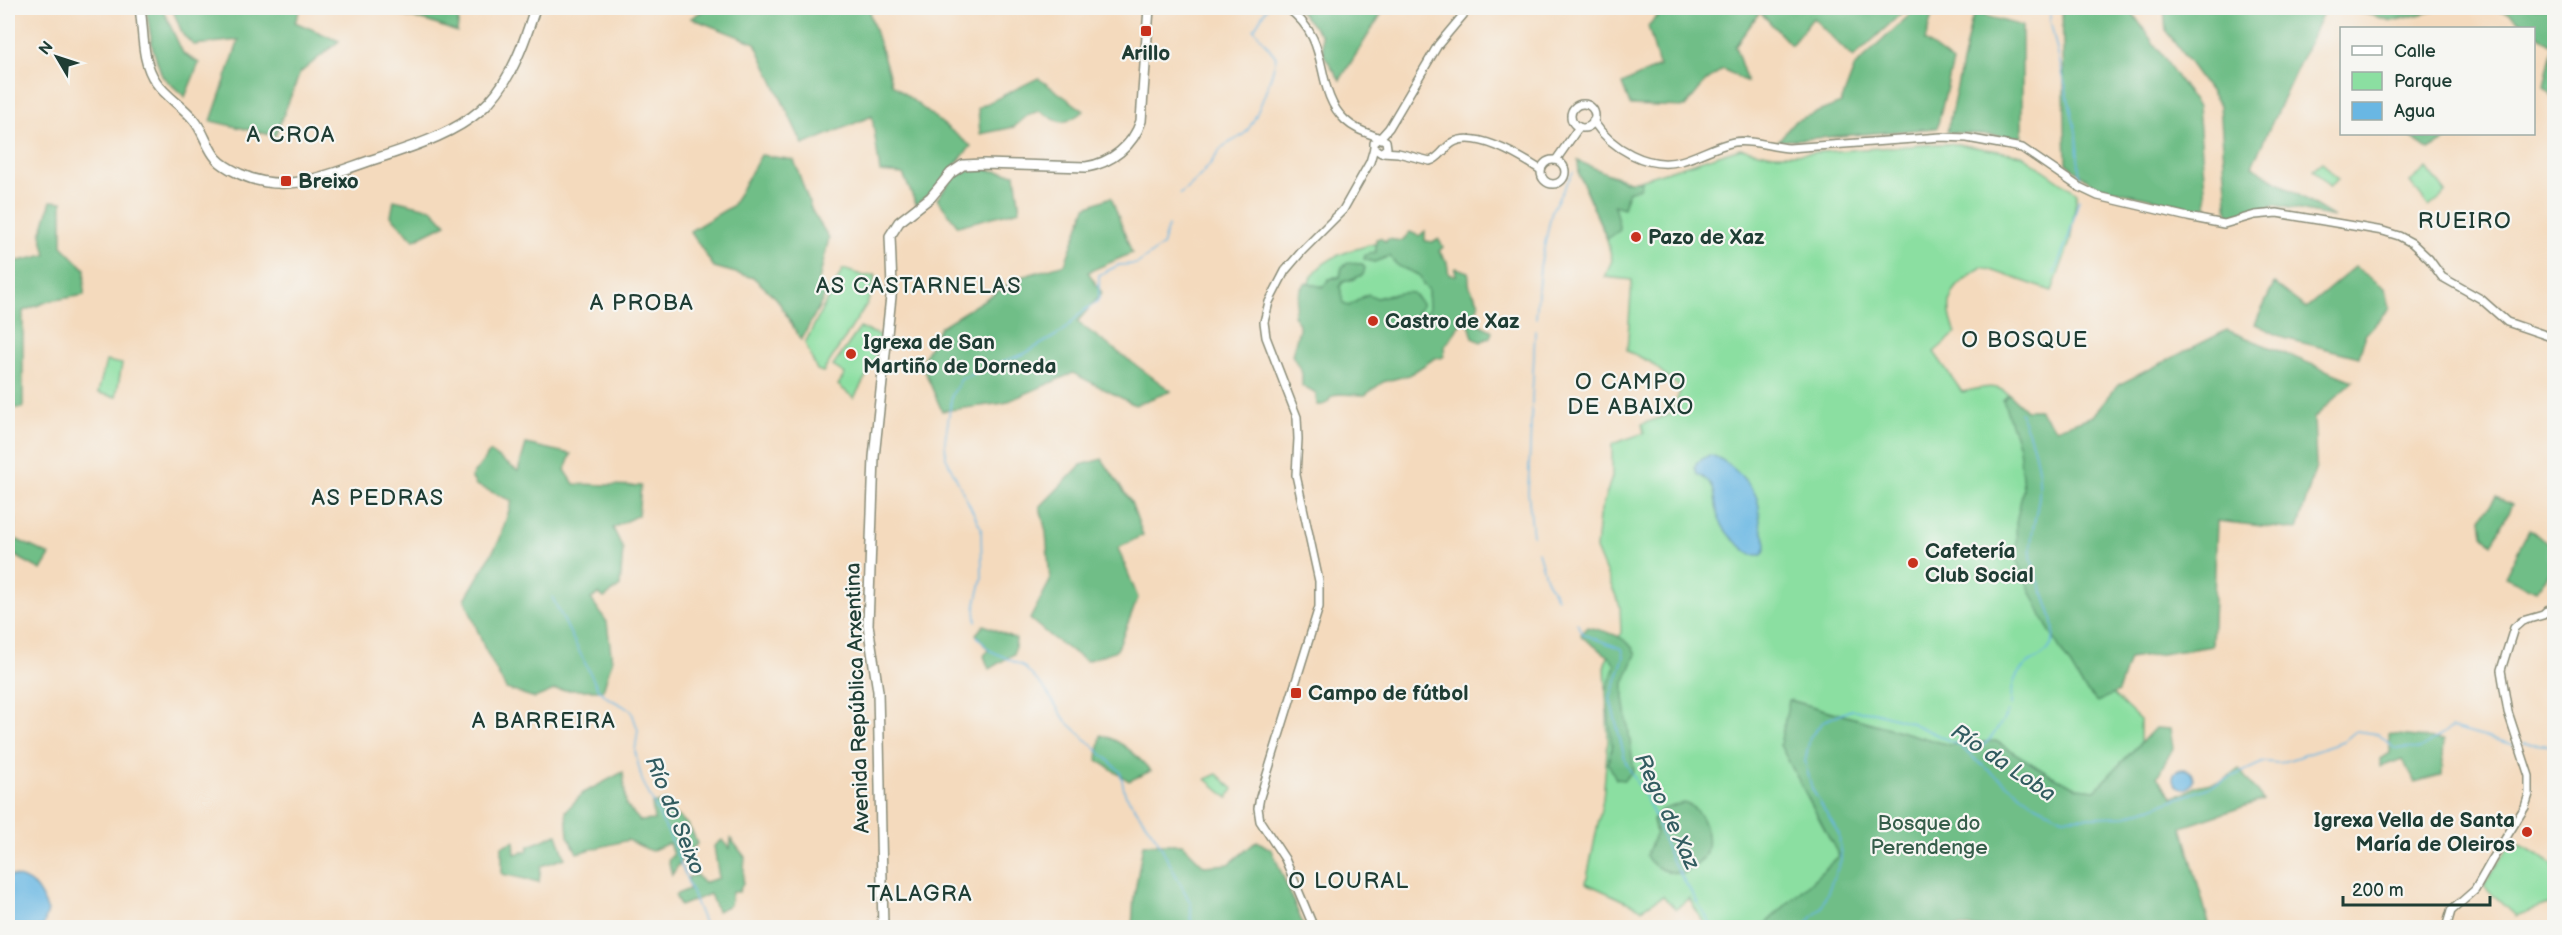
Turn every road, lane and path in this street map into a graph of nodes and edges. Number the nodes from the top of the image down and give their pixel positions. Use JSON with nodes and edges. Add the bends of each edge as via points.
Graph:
{"nodes":[{"id":1,"x":140,"y":8,"type":"edge"},
{"id":2,"x":535,"y":8,"type":"edge"},
{"id":3,"x":1149,"y":8,"type":"edge"},
{"id":4,"x":1287,"y":8,"type":"edge"},
{"id":5,"x":1469,"y":8,"type":"edge"},
{"id":6,"x":1591,"y":123,"type":"junction"},
{"id":7,"x":1575,"y":128,"type":"junction"},
{"id":8,"x":1363,"y":133,"type":"junction"},
{"id":9,"x":1383,"y":141,"type":"junction"},
{"id":10,"x":1373,"y":147,"type":"junction"},
{"id":11,"x":1381,"y":152,"type":"junction"},
{"id":12,"x":1398,"y":153,"type":"junction"},
{"id":13,"x":1559,"y":161,"type":"junction"},
{"id":14,"x":1370,"y":162,"type":"junction"},
{"id":15,"x":1542,"y":167,"type":"junction"},
{"id":16,"x":2554,"y":338,"type":"edge"},
{"id":17,"x":2554,"y":605,"type":"edge"},
{"id":18,"x":883,"y":927,"type":"edge"},
{"id":19,"x":1314,"y":927,"type":"edge"},
{"id":20,"x":2446,"y":927,"type":"edge"}],
"edges":[{"from":1,"to":2,"type":"main road","via":[[150,72],[193,118],[220,163],[260,182],[287,185],[442,136],[467,120],[498,94],[520,53]]},
{"from":3,"to":18,"type":"main road","name":"Avenida República Arxentina","via":[[1141,121],[1134,137],[1120,152],[1098,165],[1086,167],[963,165],[899,222],[890,236],[891,296],[874,457],[868,625],[878,691]]},
{"from":4,"to":8,"type":"street","via":[[1314,37],[1335,108]]},
{"from":5,"to":9,"type":"street","via":[[1438,45]]},
{"from":6,"to":7,"type":"street"},
{"from":6,"to":7,"type":"street","via":[[1592,109],[1581,104],[1572,110]]},
{"from":6,"to":16,"type":"street","via":[[1631,154],[1658,163],[1681,161],[1743,141],[1789,148],[1951,137],[2012,145],[2030,152],[2089,192],[2124,202],[2219,223],[2277,213],[2399,236],[2419,249],[2449,282],[2481,299],[2507,322]]},
{"from":7,"to":13,"type":"street"},
{"from":8,"to":9,"type":"street"},
{"from":8,"to":10,"type":"street"},
{"from":9,"to":10,"type":"street"},
{"from":9,"to":11,"type":"street","via":[[1387,148]]},
{"from":9,"to":12,"type":"street"},
{"from":10,"to":11,"type":"street"},
{"from":10,"to":14,"type":"street"},
{"from":11,"to":12,"type":"street"},
{"from":11,"to":14,"type":"street"},
{"from":12,"to":15,"type":"street","via":[[1430,162],[1452,143],[1469,140],[1498,146]]},
{"from":13,"to":15,"type":"street","via":[[1550,160]]},
{"from":13,"to":15,"type":"street","via":[[1565,175],[1557,183],[1545,181]]},
{"from":14,"to":19,"type":"street","via":[[1343,210],[1285,271],[1264,322],[1266,337],[1297,417],[1296,475],[1319,581],[1319,607],[1260,797],[1258,815],[1285,859]]},
{"from":17,"to":20,"type":"street","via":[[2543,615],[2522,621],[2514,628],[2501,670],[2508,712],[2529,776],[2525,807],[2475,890],[2451,911]]}]}
